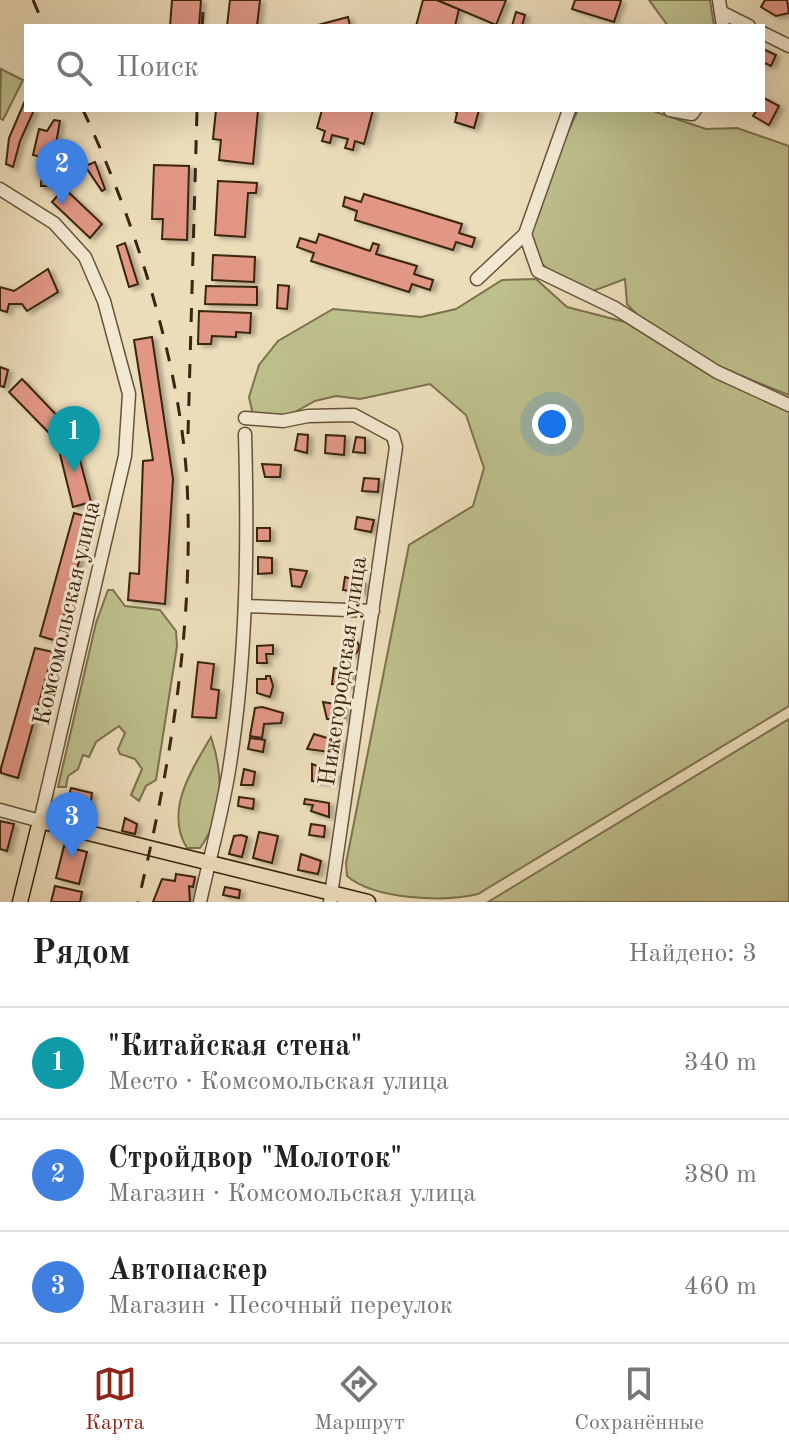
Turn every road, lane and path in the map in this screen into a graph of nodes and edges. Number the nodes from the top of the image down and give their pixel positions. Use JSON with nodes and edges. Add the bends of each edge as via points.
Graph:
{"nodes":[{"id":1,"x":720,"y":6,"type":"edge"},
{"id":2,"x":746,"y":24,"type":"edge"},
{"id":3,"x":765,"y":34,"type":"edge"},
{"id":4,"x":789,"y":46,"type":"edge"},
{"id":5,"x":568,"y":112,"type":"edge"},
{"id":6,"x":0,"y":189,"type":"edge"},
{"id":7,"x":525,"y":234,"type":"junction"},
{"id":8,"x":477,"y":279,"type":"dead end"},
{"id":9,"x":789,"y":405,"type":"edge"},
{"id":10,"x":245,"y":418,"type":"dead end"},
{"id":11,"x":245,"y":434,"type":"dead end"},
{"id":12,"x":245,"y":606,"type":"junction"},
{"id":13,"x":373,"y":611,"type":"junction"},
{"id":14,"x":0,"y":810,"type":"edge"},
{"id":15,"x":40,"y":821,"type":"junction"},
{"id":16,"x":209,"y":863,"type":"junction"},
{"id":17,"x":331,"y":898,"type":"edge"},
{"id":18,"x":20,"y":902,"type":"edge"},
{"id":19,"x":200,"y":902,"type":"edge"},
{"id":20,"x":368,"y":902,"type":"edge"}],
"edges":[{"from":1,"to":2,"type":"street"},
{"from":3,"to":4,"type":"street"},
{"from":5,"to":7,"type":"street"},
{"from":6,"to":15,"type":"street","name":"Комсомольская улица","via":[[54,223],[85,257],[104,301],[129,394],[123,468]]},
{"from":7,"to":8,"type":"street"},
{"from":7,"to":9,"type":"street","via":[[538,271],[615,308],[717,372]]},
{"from":10,"to":13,"type":"street","name":"Нижегородская улица","via":[[283,421],[354,415],[393,436],[396,447]]},
{"from":11,"to":12,"type":"street"},
{"from":12,"to":13,"type":"street"},
{"from":12,"to":16,"type":"street","via":[[230,762]]},
{"from":13,"to":17,"type":"street","name":"Нижегородская улица"},
{"from":14,"to":15,"type":"street"},
{"from":15,"to":16,"type":"main road"},
{"from":15,"to":18,"type":"main road","name":"Комсомольская улица"},
{"from":16,"to":17,"type":"main road"},
{"from":16,"to":19,"type":"street"},
{"from":17,"to":20,"type":"main road"}]}
